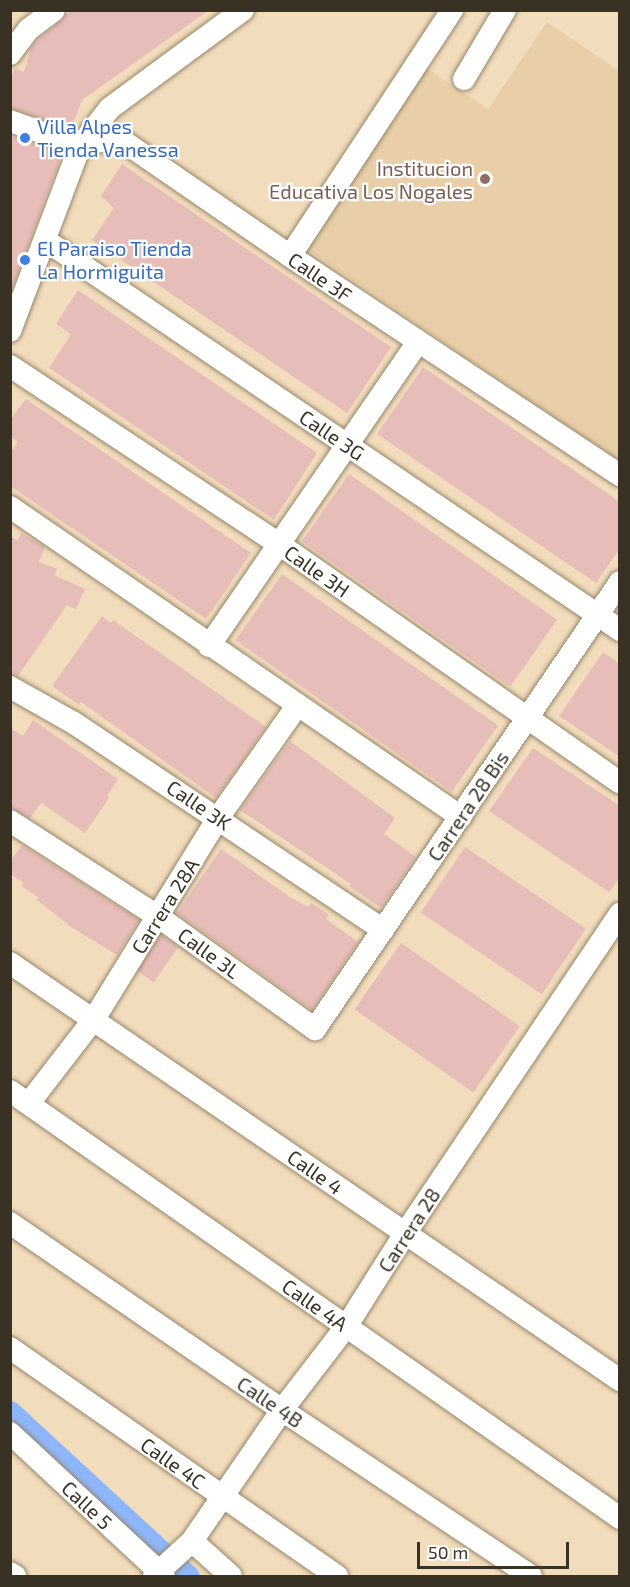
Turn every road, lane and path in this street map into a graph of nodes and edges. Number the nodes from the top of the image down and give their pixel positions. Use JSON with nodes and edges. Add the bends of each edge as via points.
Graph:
{"nodes":[{"id":1,"x":54,"y":10,"type":"edge"},
{"id":2,"x":243,"y":10,"type":"edge"},
{"id":3,"x":452,"y":10,"type":"edge"},
{"id":4,"x":506,"y":10,"type":"edge"},
{"id":5,"x":10,"y":54,"type":"edge"},
{"id":6,"x":464,"y":79,"type":"dead end"},
{"id":7,"x":10,"y":121,"type":"edge"},
{"id":8,"x":80,"y":146,"type":"junction"},
{"id":9,"x":45,"y":240,"type":"junction"},
{"id":10,"x":290,"y":256,"type":"junction"},
{"id":11,"x":10,"y":331,"type":"edge"},
{"id":12,"x":418,"y":342,"type":"junction"},
{"id":13,"x":10,"y":366,"type":"edge"},
{"id":14,"x":347,"y":445,"type":"junction"},
{"id":15,"x":620,"y":475,"type":"edge"},
{"id":16,"x":10,"y":507,"type":"edge"},
{"id":17,"x":279,"y":544,"type":"junction"},
{"id":18,"x":620,"y":582,"type":"edge"},
{"id":19,"x":597,"y":615,"type":"junction"},
{"id":20,"x":620,"y":630,"type":"edge"},
{"id":21,"x":209,"y":646,"type":"junction"},
{"id":22,"x":10,"y":687,"type":"edge"},
{"id":23,"x":297,"y":706,"type":"junction"},
{"id":24,"x":527,"y":718,"type":"junction"},
{"id":25,"x":620,"y":783,"type":"edge"},
{"id":26,"x":461,"y":817,"type":"junction"},
{"id":27,"x":218,"y":818,"type":"junction"},
{"id":28,"x":10,"y":821,"type":"edge"},
{"id":29,"x":620,"y":914,"type":"edge"},
{"id":30,"x":159,"y":917,"type":"junction"},
{"id":31,"x":383,"y":930,"type":"junction"},
{"id":32,"x":10,"y":963,"type":"edge"},
{"id":33,"x":94,"y":1019,"type":"junction"},
{"id":34,"x":315,"y":1029,"type":"joint"},
{"id":35,"x":20,"y":1097,"type":"edge"},
{"id":36,"x":10,"y":1224,"type":"edge"},
{"id":37,"x":404,"y":1235,"type":"junction"},
{"id":38,"x":346,"y":1327,"type":"junction"},
{"id":39,"x":10,"y":1348,"type":"edge"},
{"id":40,"x":620,"y":1380,"type":"edge"},
{"id":41,"x":282,"y":1410,"type":"junction"},
{"id":42,"x":10,"y":1432,"type":"edge"},
{"id":43,"x":221,"y":1497,"type":"junction"},
{"id":44,"x":620,"y":1518,"type":"edge"},
{"id":45,"x":169,"y":1564,"type":"edge"},
{"id":46,"x":10,"y":1573,"type":"edge"},
{"id":47,"x":15,"y":1576,"type":"edge"},
{"id":48,"x":231,"y":1576,"type":"edge"},
{"id":49,"x":337,"y":1576,"type":"edge"},
{"id":50,"x":531,"y":1576,"type":"edge"}],
"edges":[{"from":1,"to":5,"type":"street","via":[[29,29]]},
{"from":2,"to":8,"type":"street","via":[[110,108]]},
{"from":3,"to":10,"type":"street"},
{"from":4,"to":6,"type":"street"},
{"from":7,"to":8,"type":"street"},
{"from":8,"to":9,"type":"street"},
{"from":8,"to":10,"type":"street","name":"Calle 3F","via":[[117,137]]},
{"from":9,"to":11,"type":"street"},
{"from":9,"to":14,"type":"street","name":"Calle 3G"},
{"from":10,"to":12,"type":"street","name":"Calle 3F"},
{"from":12,"to":14,"type":"street"},
{"from":12,"to":15,"type":"street","name":"Calle 3F"},
{"from":13,"to":17,"type":"street","name":"Calle 3H"},
{"from":14,"to":17,"type":"street"},
{"from":14,"to":19,"type":"street","name":"Calle 3G"},
{"from":16,"to":21,"type":"street"},
{"from":17,"to":21,"type":"street"},
{"from":17,"to":24,"type":"street","name":"Calle 3H"},
{"from":18,"to":19,"type":"street","name":"Carrera 28 Bis"},
{"from":19,"to":20,"type":"street","name":"Calle 3G"},
{"from":19,"to":24,"type":"street","name":"Carrera 28 Bis"},
{"from":21,"to":23,"type":"street"},
{"from":22,"to":27,"type":"street","name":"Calle 3K","via":[[74,723]]},
{"from":23,"to":26,"type":"street"},
{"from":23,"to":27,"type":"street","name":"Carrera 28A"},
{"from":24,"to":25,"type":"street","name":"Calle 3H"},
{"from":24,"to":26,"type":"street","name":"Carrera 28 Bis"},
{"from":26,"to":31,"type":"street","name":"Carrera 28 Bis"},
{"from":27,"to":30,"type":"street","name":"Carrera 28A"},
{"from":27,"to":31,"type":"street","name":"Calle 3K"},
{"from":28,"to":30,"type":"street","name":"Calle 3L"},
{"from":29,"to":37,"type":"street","name":"Carrera 28"},
{"from":30,"to":33,"type":"street","name":"Carrera 28A"},
{"from":30,"to":34,"type":"street","name":"Calle 3L"},
{"from":31,"to":34,"type":"street","name":"Carrera 28 Bis"},
{"from":32,"to":33,"type":"street","name":"Calle 4"},
{"from":33,"to":35,"type":"street","name":"Carrera 28A"},
{"from":33,"to":37,"type":"street","name":"Calle 4"},
{"from":35,"to":38,"type":"street","name":"Calle 4A"},
{"from":36,"to":41,"type":"street","name":"Calle 4B"},
{"from":37,"to":38,"type":"street","name":"Carrera 28"},
{"from":37,"to":40,"type":"street","name":"Calle 4"},
{"from":38,"to":41,"type":"street","name":"Carrera 28"},
{"from":38,"to":44,"type":"street","name":"Calle 4A"},
{"from":39,"to":43,"type":"street","name":"Calle 4C"},
{"from":41,"to":43,"type":"street","name":"Carrera 28"},
{"from":41,"to":50,"type":"street","name":"Calle 4B"},
{"from":42,"to":45,"type":"street","name":"Calle 5"},
{"from":43,"to":45,"type":"street","name":"Carrera 28"},
{"from":43,"to":49,"type":"street","name":"Calle 4C"},
{"from":45,"to":48,"type":"street","name":"Calle 5"},
{"from":46,"to":47,"type":"street"}]}
